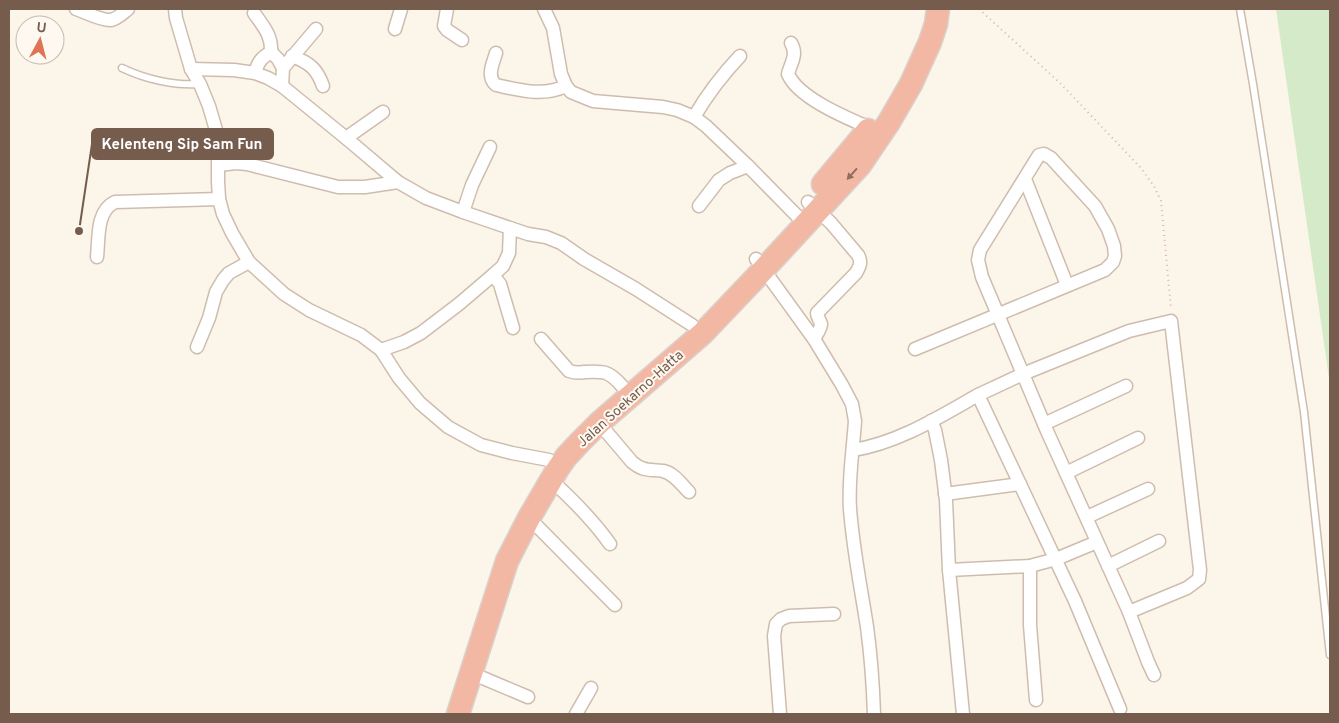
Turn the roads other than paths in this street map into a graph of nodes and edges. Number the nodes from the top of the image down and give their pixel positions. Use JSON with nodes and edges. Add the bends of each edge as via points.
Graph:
{"nodes":[{"id":1,"x":76,"y":9,"type":"edge"},
{"id":2,"x":128,"y":9,"type":"edge"},
{"id":3,"x":175,"y":9,"type":"edge"},
{"id":4,"x":402,"y":9,"type":"edge"},
{"id":5,"x":447,"y":9,"type":"edge"},
{"id":6,"x":544,"y":9,"type":"edge"},
{"id":7,"x":923,"y":9,"type":"edge"},
{"id":8,"x":938,"y":9,"type":"edge"},
{"id":9,"x":1240,"y":9,"type":"edge"},
{"id":10,"x":254,"y":13,"type":"dead end"},
{"id":11,"x":316,"y":29,"type":"dead end"},
{"id":12,"x":395,"y":29,"type":"dead end"},
{"id":13,"x":462,"y":40,"type":"dead end"},
{"id":14,"x":791,"y":43,"type":"dead end"},
{"id":15,"x":271,"y":52,"type":"junction"},
{"id":16,"x":496,"y":53,"type":"dead end"},
{"id":17,"x":292,"y":56,"type":"junction"},
{"id":18,"x":740,"y":56,"type":"dead end"},
{"id":19,"x":122,"y":68,"type":"dead end"},
{"id":20,"x":283,"y":68,"type":"junction"},
{"id":21,"x":191,"y":69,"type":"junction"},
{"id":22,"x":255,"y":73,"type":"junction"},
{"id":23,"x":200,"y":84,"type":"junction"},
{"id":24,"x":282,"y":86,"type":"junction"},
{"id":25,"x":323,"y":86,"type":"dead end"},
{"id":26,"x":566,"y":86,"type":"junction"},
{"id":27,"x":383,"y":112,"type":"dead end"},
{"id":28,"x":694,"y":117,"type":"junction"},
{"id":29,"x":870,"y":128,"type":"junction"},
{"id":30,"x":346,"y":138,"type":"junction"},
{"id":31,"x":490,"y":147,"type":"dead end"},
{"id":32,"x":218,"y":165,"type":"junction"},
{"id":33,"x":748,"y":166,"type":"junction"},
{"id":34,"x":1025,"y":179,"type":"junction"},
{"id":35,"x":398,"y":182,"type":"junction"},
{"id":36,"x":219,"y":199,"type":"junction"},
{"id":37,"x":699,"y":206,"type":"dead end"},
{"id":38,"x":463,"y":212,"type":"junction"},
{"id":39,"x":806,"y":213,"type":"junction"},
{"id":40,"x":510,"y":228,"type":"junction"},
{"id":41,"x":97,"y":257,"type":"dead end"},
{"id":42,"x":249,"y":262,"type":"junction"},
{"id":43,"x":760,"y":264,"type":"junction"},
{"id":44,"x":493,"y":275,"type":"junction"},
{"id":45,"x":1067,"y":285,"type":"junction"},
{"id":46,"x":998,"y":314,"type":"junction"},
{"id":47,"x":692,"y":325,"type":"junction"},
{"id":48,"x":513,"y":328,"type":"dead end"},
{"id":49,"x":541,"y":339,"type":"dead end"},
{"id":50,"x":814,"y":339,"type":"junction"},
{"id":51,"x":197,"y":347,"type":"dead end"},
{"id":52,"x":915,"y":349,"type":"dead end"},
{"id":53,"x":381,"y":350,"type":"junction"},
{"id":54,"x":1023,"y":374,"type":"junction"},
{"id":55,"x":622,"y":386,"type":"junction"},
{"id":56,"x":1126,"y":386,"type":"dead end"},
{"id":57,"x":978,"y":395,"type":"junction"},
{"id":58,"x":931,"y":421,"type":"junction"},
{"id":59,"x":599,"y":423,"type":"junction"},
{"id":60,"x":1044,"y":424,"type":"junction"},
{"id":61,"x":1138,"y":438,"type":"dead end"},
{"id":62,"x":853,"y":450,"type":"junction"},
{"id":63,"x":550,"y":470,"type":"junction"},
{"id":64,"x":1066,"y":473,"type":"junction"},
{"id":65,"x":1020,"y":484,"type":"junction"},
{"id":66,"x":1148,"y":489,"type":"dead end"},
{"id":67,"x":689,"y":492,"type":"dead end"},
{"id":68,"x":945,"y":494,"type":"junction"},
{"id":69,"x":1087,"y":517,"type":"junction"},
{"id":70,"x":529,"y":518,"type":"junction"},
{"id":71,"x":1159,"y":541,"type":"dead end"},
{"id":72,"x":1097,"y":542,"type":"junction"},
{"id":73,"x":610,"y":544,"type":"dead end"},
{"id":74,"x":1056,"y":559,"type":"junction"},
{"id":75,"x":1030,"y":566,"type":"junction"},
{"id":76,"x":1108,"y":566,"type":"junction"},
{"id":77,"x":949,"y":570,"type":"junction"},
{"id":78,"x":615,"y":605,"type":"dead end"},
{"id":79,"x":1129,"y":612,"type":"junction"},
{"id":80,"x":834,"y":614,"type":"dead end"},
{"id":81,"x":1330,"y":656,"type":"edge"},
{"id":82,"x":471,"y":673,"type":"junction"},
{"id":83,"x":1154,"y":675,"type":"dead end"},
{"id":84,"x":591,"y":688,"type":"dead end"},
{"id":85,"x":528,"y":697,"type":"dead end"},
{"id":86,"x":1036,"y":700,"type":"dead end"},
{"id":87,"x":1120,"y":709,"type":"dead end"},
{"id":88,"x":444,"y":714,"type":"edge"},
{"id":89,"x":458,"y":714,"type":"edge"},
{"id":90,"x":576,"y":714,"type":"edge"},
{"id":91,"x":780,"y":714,"type":"edge"},
{"id":92,"x":874,"y":714,"type":"edge"},
{"id":93,"x":963,"y":714,"type":"edge"}],
"edges":[{"from":1,"to":2,"type":"street","via":[[111,20]]},
{"from":3,"to":21,"type":"street"},
{"from":4,"to":12,"type":"street"},
{"from":5,"to":13,"type":"street","via":[[444,26]]},
{"from":6,"to":26,"type":"street","via":[[553,28]]},
{"from":7,"to":29,"type":"highway","via":[[916,40]]},
{"from":8,"to":39,"type":"highway","one_way":true,"via":[[930,42],[889,122],[860,165]]},
{"from":9,"to":81,"type":"lane","via":[[1304,412]]},
{"from":10,"to":15,"type":"street","via":[[272,43]]},
{"from":11,"to":17,"type":"street"},
{"from":14,"to":29,"type":"street","via":[[795,50],[788,74],[796,87],[826,107]]},
{"from":15,"to":20,"type":"street"},
{"from":15,"to":22,"type":"street","via":[[258,62]]},
{"from":16,"to":26,"type":"street","via":[[491,71],[496,85],[542,93]]},
{"from":17,"to":20,"type":"street"},
{"from":17,"to":25,"type":"street","via":[[314,68]]},
{"from":18,"to":28,"type":"street"},
{"from":19,"to":23,"type":"lane","via":[[141,77]]},
{"from":20,"to":24,"type":"street"},
{"from":21,"to":22,"type":"street"},
{"from":21,"to":23,"type":"street"},
{"from":22,"to":24,"type":"street"},
{"from":23,"to":32,"type":"street","via":[[216,130]]},
{"from":24,"to":30,"type":"street"},
{"from":26,"to":28,"type":"street","via":[[571,92],[593,101],[663,107]]},
{"from":27,"to":30,"type":"street"},
{"from":28,"to":33,"type":"street"},
{"from":29,"to":39,"type":"highway"},
{"from":30,"to":35,"type":"street"},
{"from":31,"to":38,"type":"street"},
{"from":32,"to":35,"type":"street","via":[[247,164],[338,187]]},
{"from":32,"to":36,"type":"street"},
{"from":33,"to":37,"type":"street","via":[[719,180]]},
{"from":33,"to":39,"type":"street"},
{"from":34,"to":45,"type":"street"},
{"from":34,"to":45,"type":"street","via":[[1039,155],[1051,158],[1095,206],[1108,229],[1114,246],[1113,262],[1105,270]]},
{"from":34,"to":46,"type":"street","via":[[980,250],[978,260],[982,277]]},
{"from":35,"to":38,"type":"street","via":[[426,198]]},
{"from":36,"to":41,"type":"street","via":[[109,204],[101,218]]},
{"from":36,"to":42,"type":"street","via":[[226,221]]},
{"from":38,"to":40,"type":"street"},
{"from":39,"to":43,"type":"highway","name":"Jalan Soekarno-Hatta"},
{"from":39,"to":50,"type":"street","via":[[842,236],[860,259],[856,272],[817,313],[821,323]]},
{"from":40,"to":44,"type":"street","via":[[509,253],[503,266]]},
{"from":40,"to":47,"type":"street","via":[[561,243]]},
{"from":42,"to":51,"type":"street","via":[[223,280]]},
{"from":42,"to":53,"type":"street","via":[[284,294],[361,335]]},
{"from":43,"to":47,"type":"highway"},
{"from":43,"to":50,"type":"street"},
{"from":43,"to":59,"type":"highway","name":"Jalan Soekarno-Hatta","via":[[703,333]]},
{"from":44,"to":48,"type":"street","via":[[500,284]]},
{"from":44,"to":53,"type":"street","via":[[421,333]]},
{"from":45,"to":46,"type":"street"},
{"from":46,"to":52,"type":"street"},
{"from":46,"to":54,"type":"street"},
{"from":47,"to":55,"type":"highway"},
{"from":49,"to":55,"type":"street","via":[[569,371],[601,371]]},
{"from":50,"to":62,"type":"street","via":[[852,404],[855,421]]},
{"from":53,"to":63,"type":"street","via":[[420,403],[448,427],[481,445],[512,453]]},
{"from":54,"to":57,"type":"street"},
{"from":54,"to":60,"type":"street"},
{"from":54,"to":79,"type":"street","via":[[1129,331],[1171,321],[1199,579],[1187,588]]},
{"from":55,"to":63,"type":"highway","via":[[571,432]]},
{"from":56,"to":60,"type":"street"},
{"from":57,"to":58,"type":"street"},
{"from":57,"to":65,"type":"street"},
{"from":58,"to":62,"type":"street","via":[[888,441]]},
{"from":58,"to":68,"type":"street"},
{"from":59,"to":63,"type":"highway","name":"Jalan Soekarno-Hatta"},
{"from":59,"to":67,"type":"street","via":[[638,468],[664,471]]},
{"from":60,"to":64,"type":"street"},
{"from":61,"to":64,"type":"street"},
{"from":62,"to":92,"type":"street","via":[[850,510],[868,637]]},
{"from":63,"to":70,"type":"highway","name":"Jalan Soekarno-Hatta"},
{"from":63,"to":73,"type":"street"},
{"from":63,"to":88,"type":"highway","via":[[513,515],[496,553]]},
{"from":64,"to":69,"type":"street"},
{"from":65,"to":68,"type":"street"},
{"from":65,"to":74,"type":"street"},
{"from":66,"to":69,"type":"street"},
{"from":68,"to":77,"type":"street"},
{"from":69,"to":72,"type":"street"},
{"from":70,"to":78,"type":"street"},
{"from":70,"to":82,"type":"highway","name":"Jalan Soekarno-Hatta","via":[[507,562]]},
{"from":71,"to":76,"type":"street"},
{"from":72,"to":74,"type":"street"},
{"from":72,"to":76,"type":"street"},
{"from":74,"to":75,"type":"street"},
{"from":74,"to":87,"type":"street"},
{"from":75,"to":77,"type":"street"},
{"from":75,"to":86,"type":"street","via":[[1030,625]]},
{"from":76,"to":79,"type":"street"},
{"from":77,"to":93,"type":"street"},
{"from":79,"to":83,"type":"street"},
{"from":80,"to":91,"type":"street","via":[[788,616],[776,624],[774,636]]},
{"from":82,"to":85,"type":"street"},
{"from":82,"to":89,"type":"highway","name":"Jalan Soekarno-Hatta"},
{"from":84,"to":90,"type":"street"}]}
